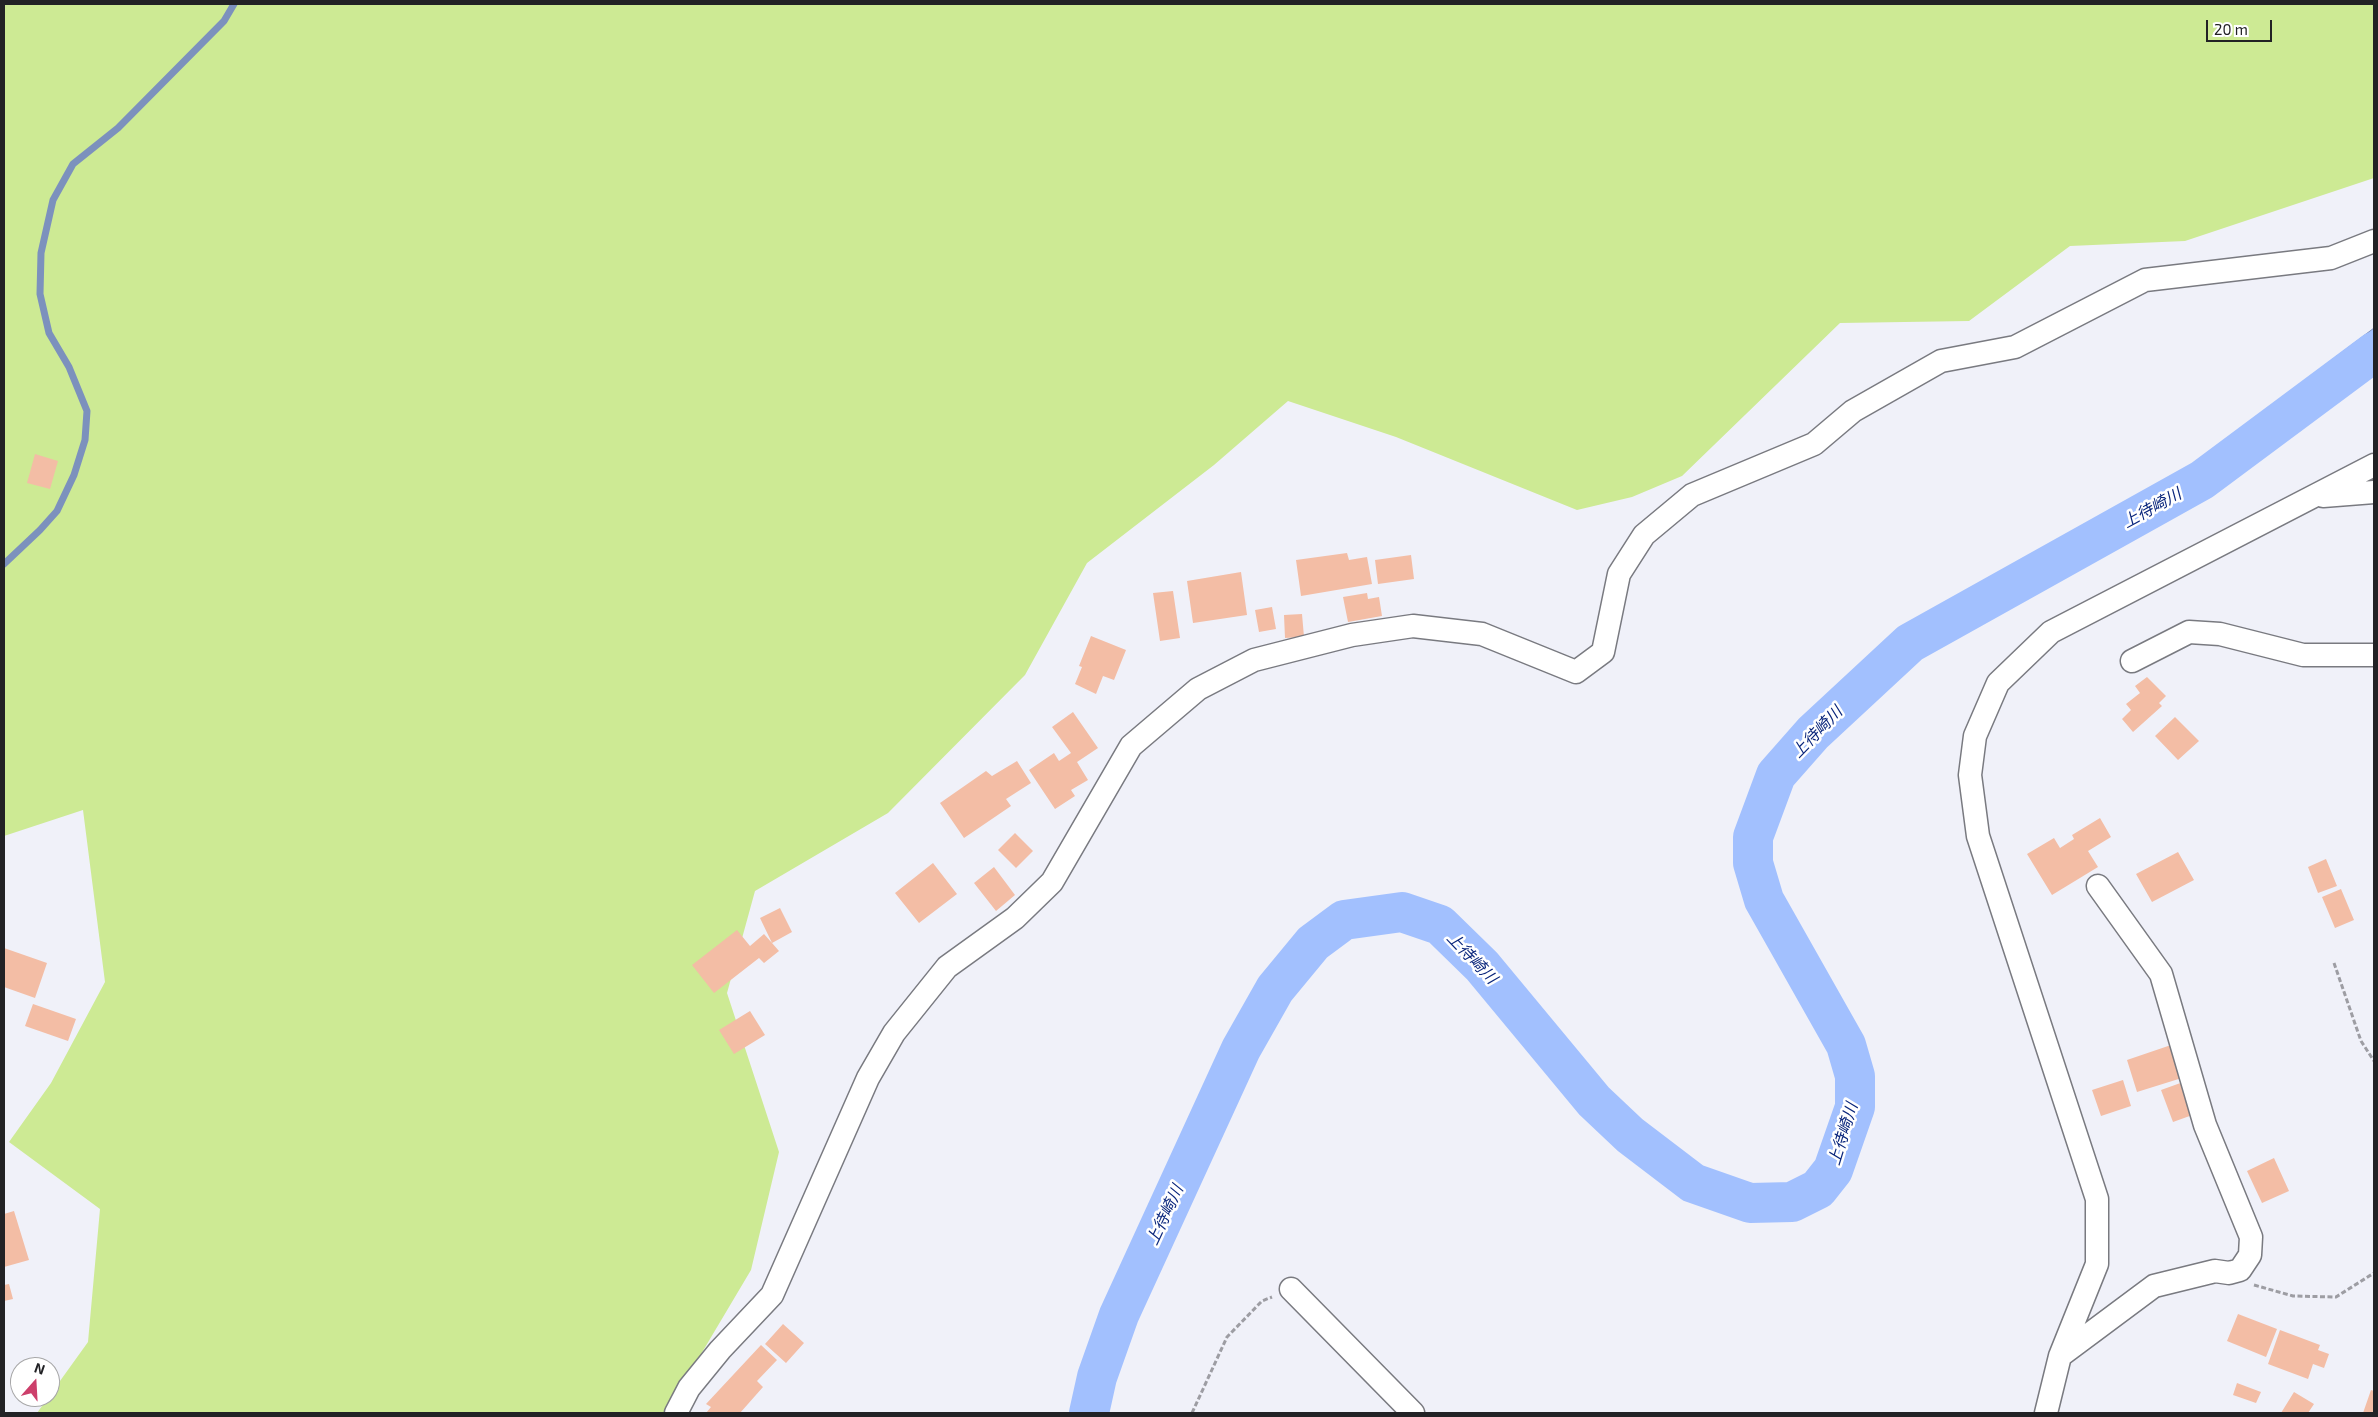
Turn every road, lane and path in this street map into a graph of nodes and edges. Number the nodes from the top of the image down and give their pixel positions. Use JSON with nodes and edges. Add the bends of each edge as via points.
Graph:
{"nodes":[{"id":1,"x":2374,"y":241,"type":"edge"},
{"id":2,"x":2374,"y":465,"type":"edge"},
{"id":3,"x":2374,"y":492,"type":"edge"},
{"id":4,"x":2313,"y":497,"type":"junction"},
{"id":5,"x":2374,"y":655,"type":"edge"},
{"id":6,"x":2132,"y":661,"type":"dead end"},
{"id":7,"x":2098,"y":886,"type":"dead end"},
{"id":8,"x":2334,"y":963,"type":"dead end"},
{"id":9,"x":2374,"y":1061,"type":"edge"},
{"id":10,"x":2229,"y":1273,"type":"junction"},
{"id":11,"x":2374,"y":1273,"type":"edge"},
{"id":12,"x":1291,"y":1289,"type":"joint"},
{"id":13,"x":2060,"y":1356,"type":"junction"},
{"id":14,"x":676,"y":1413,"type":"edge"},
{"id":15,"x":1192,"y":1413,"type":"edge"},
{"id":16,"x":1414,"y":1413,"type":"edge"},
{"id":17,"x":2046,"y":1413,"type":"edge"}],
"edges":[{"from":1,"to":14,"type":"street","via":[[2331,258],[2145,280],[2016,347],[1941,362],[1853,411],[1814,444],[1692,494],[1644,536],[1619,574],[1603,652],[1576,672],[1482,634],[1412,626],[1352,635],[1254,660],[1198,689],[1131,746],[1052,882],[1015,918],[947,967],[894,1033],[868,1078],[772,1295],[701,1372]]},
{"from":2,"to":4,"type":"street"},
{"from":3,"to":4,"type":"street"},
{"from":4,"to":13,"type":"street","via":[[2051,632],[1998,684],[1975,736],[1970,775],[1978,836],[2097,1199],[2097,1264]]},
{"from":5,"to":6,"type":"street","via":[[2303,655],[2220,634],[2189,632]]},
{"from":7,"to":10,"type":"street","via":[[2161,974],[2205,1125],[2251,1237],[2250,1255],[2240,1270]]},
{"from":8,"to":9,"type":"path","via":[[2361,1041]]},
{"from":10,"to":11,"type":"path","via":[[2258,1287],[2293,1296],[2336,1297]]},
{"from":10,"to":13,"type":"street","via":[[2215,1271],[2154,1286]]},
{"from":12,"to":15,"type":"path","via":[[1262,1302],[1227,1337]]},
{"from":12,"to":16,"type":"street"},
{"from":13,"to":17,"type":"street"}]}
